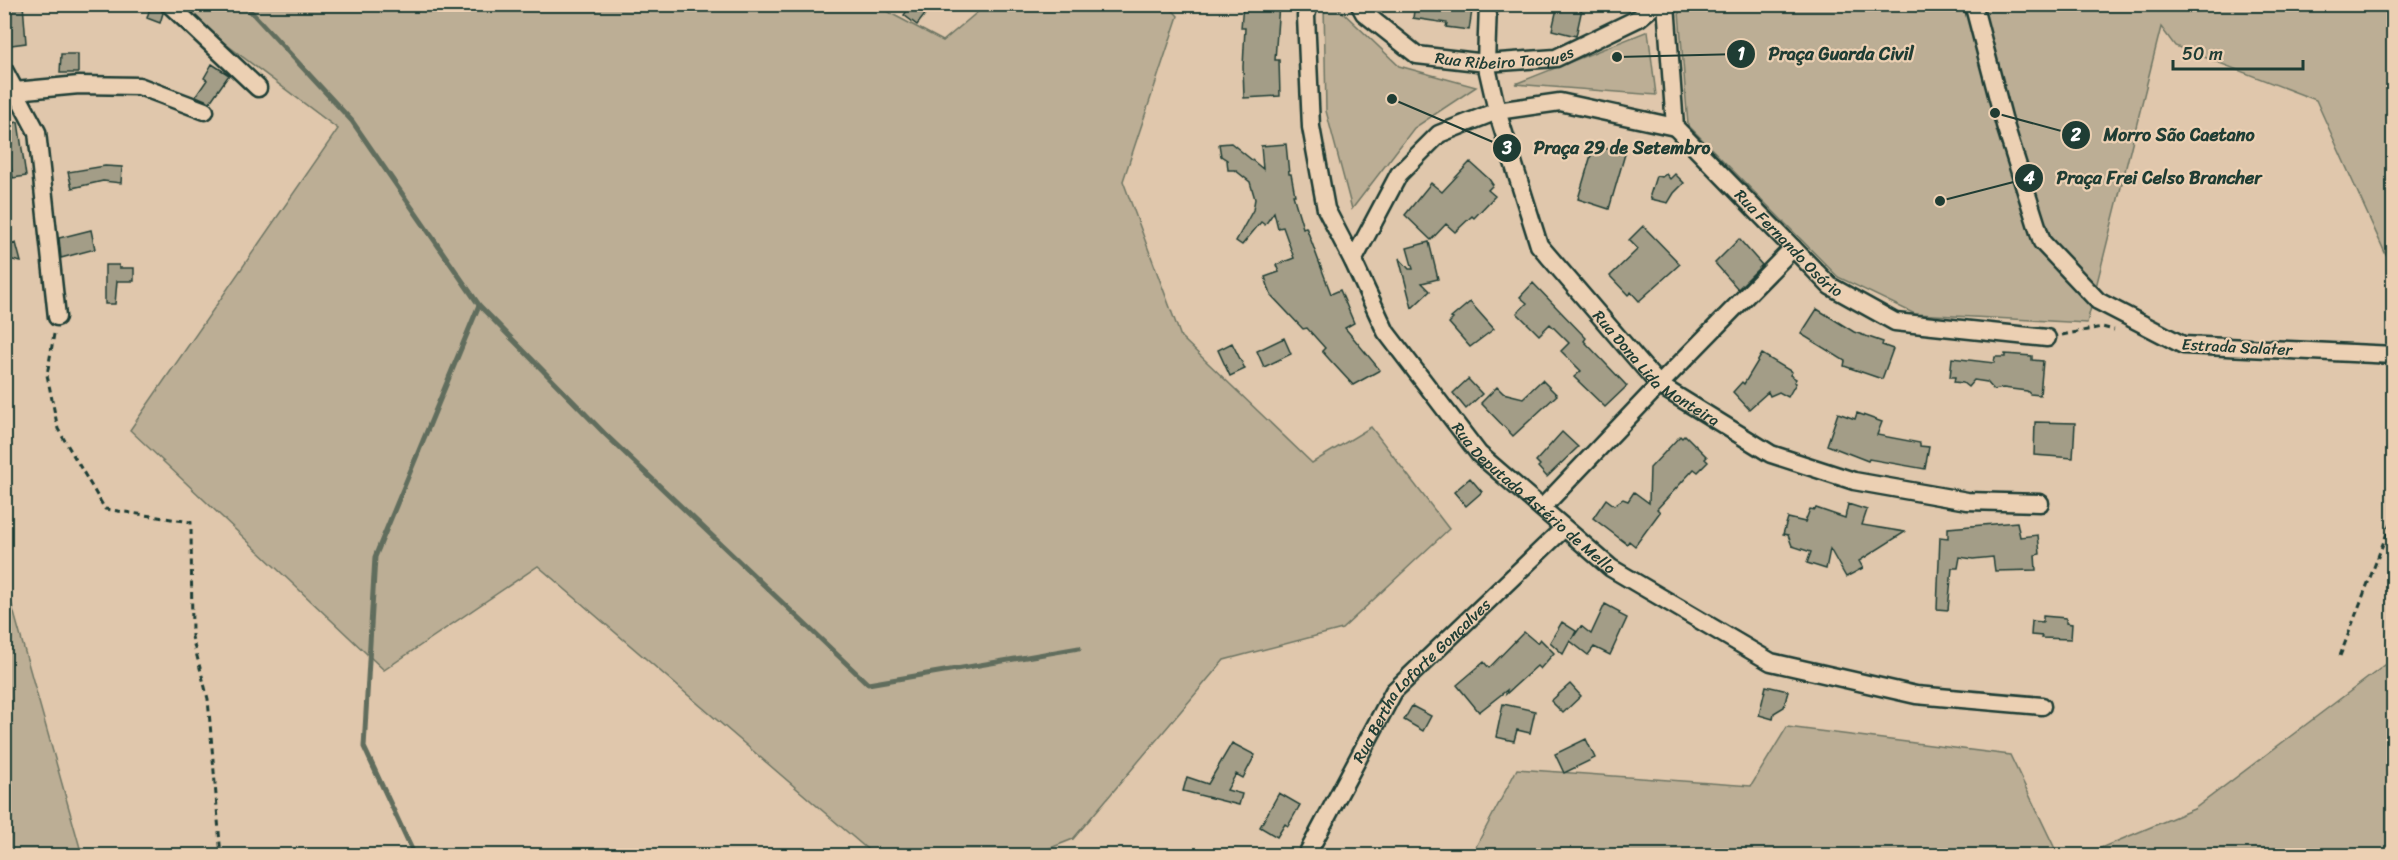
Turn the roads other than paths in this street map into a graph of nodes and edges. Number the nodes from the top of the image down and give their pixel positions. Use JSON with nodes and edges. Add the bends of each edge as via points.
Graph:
{"nodes":[{"id":1,"x":170,"y":4,"type":"edge"},
{"id":2,"x":1309,"y":4,"type":"edge"},
{"id":3,"x":1359,"y":4,"type":"edge"},
{"id":4,"x":1488,"y":4,"type":"edge"},
{"id":5,"x":1656,"y":4,"type":"edge"},
{"id":6,"x":1666,"y":4,"type":"edge"},
{"id":7,"x":1970,"y":4,"type":"edge"},
{"id":8,"x":1486,"y":63,"type":"junction"},
{"id":9,"x":4,"y":70,"type":"edge"},
{"id":10,"x":258,"y":88,"type":"dead end"},
{"id":11,"x":15,"y":91,"type":"junction"},
{"id":12,"x":205,"y":111,"type":"dead end"},
{"id":13,"x":1497,"y":111,"type":"junction"},
{"id":14,"x":1675,"y":127,"type":"junction"},
{"id":15,"x":1793,"y":249,"type":"junction"},
{"id":16,"x":1353,"y":261,"type":"junction"},
{"id":17,"x":57,"y":318,"type":"road end"},
{"id":18,"x":2047,"y":338,"type":"road end"},
{"id":19,"x":2394,"y":355,"type":"edge"},
{"id":20,"x":1659,"y":385,"type":"junction"},
{"id":21,"x":2040,"y":503,"type":"dead end"},
{"id":22,"x":1542,"y":508,"type":"junction"},
{"id":23,"x":1564,"y":528,"type":"junction"},
{"id":24,"x":2042,"y":706,"type":"dead end"},
{"id":25,"x":1306,"y":855,"type":"edge"}],
"edges":[{"from":1,"to":10,"type":"street"},
{"from":2,"to":16,"type":"street","name":"Rua Deputado Astério de Mello","via":[[1306,16],[1311,127],[1326,209]]},
{"from":3,"to":8,"type":"street","name":"Rua Ribeiro Tacques","via":[[1364,13],[1417,55]]},
{"from":4,"to":8,"type":"street","name":"Rua Dona Lida Monteira"},
{"from":5,"to":8,"type":"street","name":"Rua Ribeiro Tacques","via":[[1640,18],[1556,58]]},
{"from":6,"to":14,"type":"street"},
{"from":7,"to":19,"type":"street","name":"Estrada Salater","via":[[2042,242],[2098,301],[2184,345]]},
{"from":8,"to":13,"type":"street","name":"Rua Dona Lida Monteira"},
{"from":9,"to":11,"type":"street"},
{"from":11,"to":12,"type":"street","via":[[79,85],[138,86]]},
{"from":11,"to":17,"type":"street","via":[[37,132]]},
{"from":13,"to":14,"type":"street","via":[[1560,102]]},
{"from":13,"to":16,"type":"street","via":[[1439,134],[1399,174]]},
{"from":13,"to":20,"type":"street","name":"Rua Dona Lida Monteira","via":[[1539,245]]},
{"from":14,"to":15,"type":"street","name":"Rua Fernando Osório"},
{"from":15,"to":18,"type":"street","name":"Rua Fernando Osório","via":[[1830,286],[1895,322]]},
{"from":15,"to":20,"type":"street"},
{"from":16,"to":22,"type":"street","name":"Rua Deputado Astério de Mello","via":[[1393,342],[1479,453]]},
{"from":20,"to":21,"type":"street","name":"Rua Dona Lida Monteira","via":[[1771,454],[1854,481],[1967,501]]},
{"from":20,"to":22,"type":"street"},
{"from":22,"to":23,"type":"street","name":"Rua Deputado Astério de Mello"},
{"from":23,"to":24,"type":"street","name":"Rua Deputado Astério de Mello","via":[[1611,568],[1771,662],[1916,695]]},
{"from":23,"to":25,"type":"street","name":"Rua Bertha Loforte Gonçalves","via":[[1394,691]]}]}
